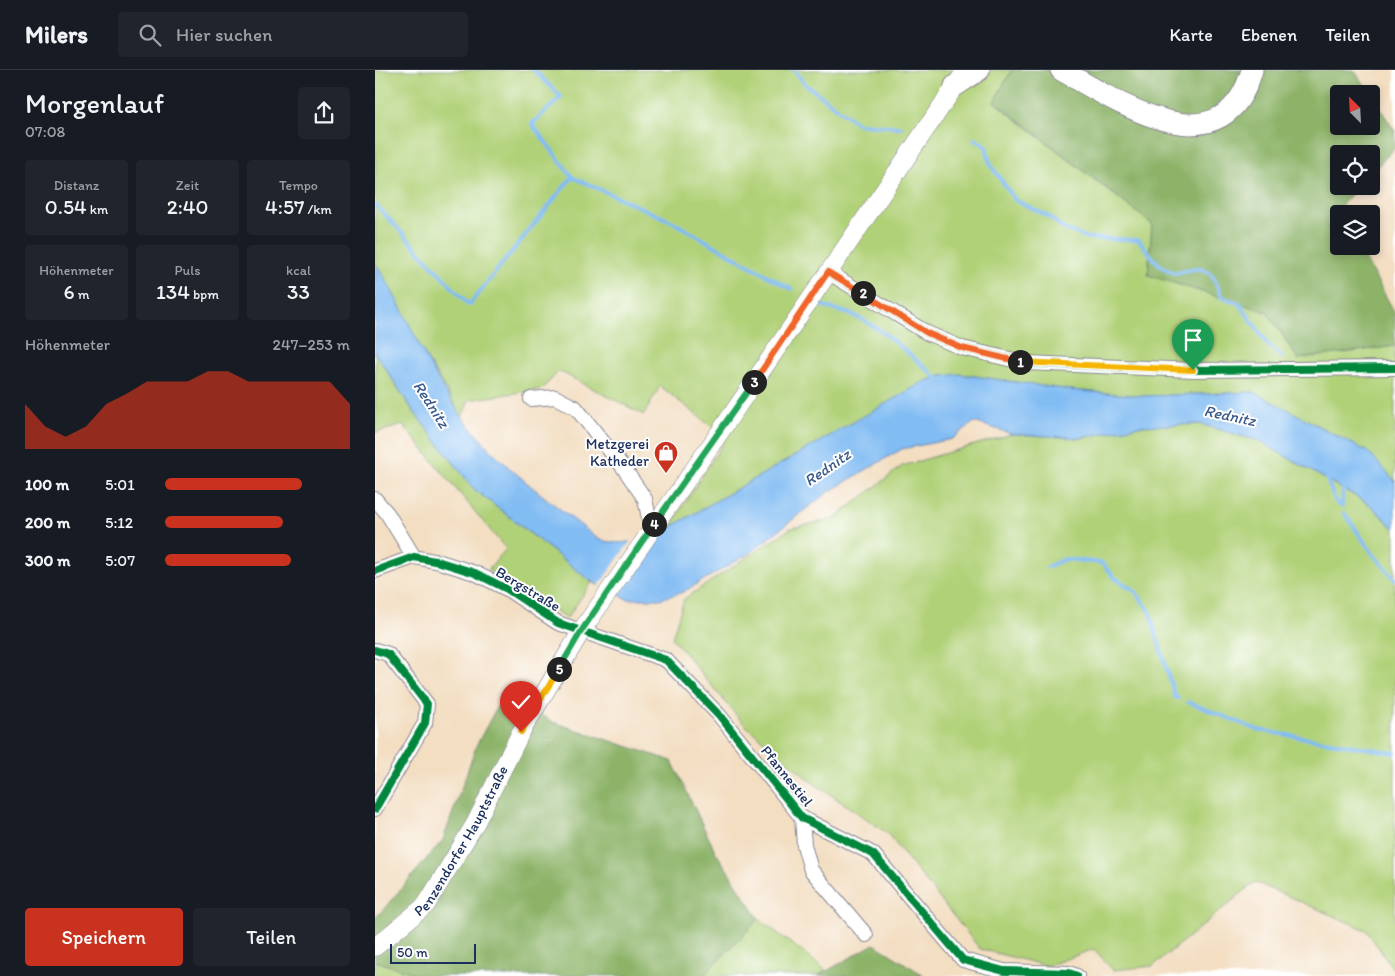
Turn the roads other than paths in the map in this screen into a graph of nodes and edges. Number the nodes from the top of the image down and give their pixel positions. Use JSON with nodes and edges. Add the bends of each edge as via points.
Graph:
{"nodes":[{"id":1,"x":979,"y":70,"type":"edge"},
{"id":2,"x":1061,"y":70,"type":"edge"},
{"id":3,"x":1252,"y":70,"type":"edge"},
{"id":4,"x":960,"y":78,"type":"edge"},
{"id":5,"x":828,"y":272,"type":"junction"},
{"id":6,"x":1395,"y":368,"type":"edge"},
{"id":7,"x":531,"y":399,"type":"dead end"},
{"id":8,"x":375,"y":499,"type":"edge"},
{"id":9,"x":647,"y":533,"type":"junction"},
{"id":10,"x":414,"y":557,"type":"junction"},
{"id":11,"x":375,"y":570,"type":"edge"},
{"id":12,"x":582,"y":630,"type":"junction"},
{"id":13,"x":375,"y":650,"type":"edge"},
{"id":14,"x":375,"y":809,"type":"edge"},
{"id":15,"x":802,"y":818,"type":"junction"},
{"id":16,"x":867,"y":935,"type":"dead end"},
{"id":17,"x":375,"y":947,"type":"edge"},
{"id":18,"x":1077,"y":976,"type":"edge"}],
"edges":[{"from":1,"to":4,"type":"highway"},
{"from":2,"to":3,"type":"highway","via":[[1122,105],[1157,120],[1182,125],[1216,118],[1229,109]]},
{"from":4,"to":5,"type":"main road","name":"Penzendorfer Hauptstraße"},
{"from":5,"to":6,"type":"street","via":[[927,333],[962,348],[1026,363],[1193,370]]},
{"from":5,"to":9,"type":"main road","name":"Penzendorfer Hauptstraße"},
{"from":7,"to":9,"type":"street","via":[[555,397],[576,408],[645,499]]},
{"from":8,"to":10,"type":"street"},
{"from":9,"to":12,"type":"main road","name":"Penzendorfer Hauptstraße"},
{"from":10,"to":11,"type":"street","name":"Bergstraße"},
{"from":10,"to":12,"type":"street","name":"Bergstraße","via":[[475,573],[507,589],[558,623]]},
{"from":12,"to":15,"type":"street","name":"Pfannestiel","via":[[666,660],[719,715]]},
{"from":12,"to":17,"type":"main road","name":"Penzendorfer Hauptstraße","via":[[521,732],[475,824],[425,905]]},
{"from":13,"to":14,"type":"street","via":[[388,654],[427,704],[425,723]]},
{"from":15,"to":16,"type":"street","via":[[804,845],[811,870]]},
{"from":15,"to":18,"type":"street","name":"Pfannestiel","via":[[873,854],[963,960],[1004,972],[1069,973]]}]}
